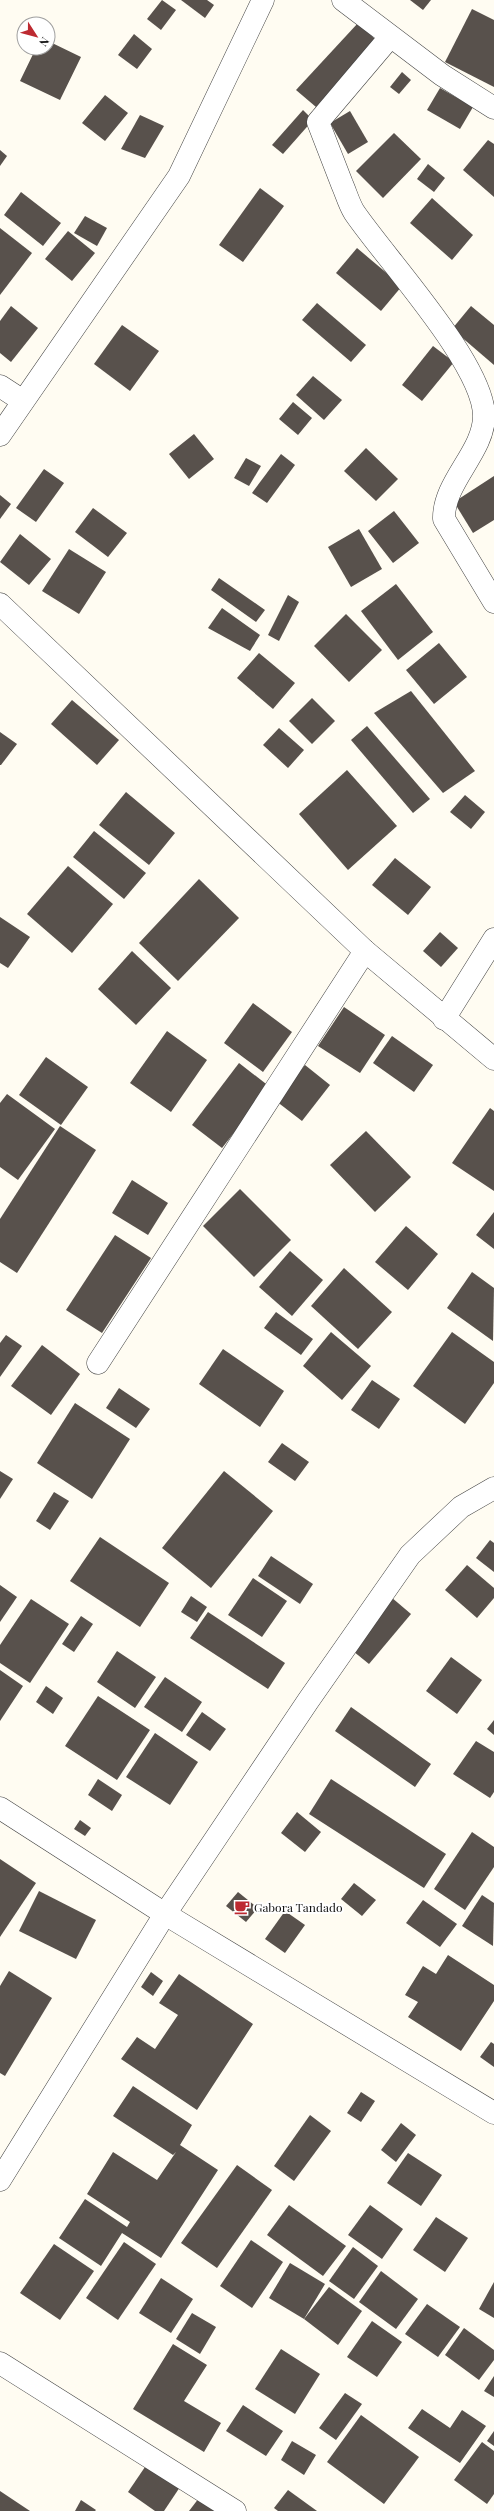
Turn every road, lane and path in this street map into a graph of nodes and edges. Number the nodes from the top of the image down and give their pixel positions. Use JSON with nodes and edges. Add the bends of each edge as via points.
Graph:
{"nodes":[{"id":1,"x":263,"y":0,"type":"edge"},
{"id":2,"x":343,"y":0,"type":"edge"},
{"id":3,"x":390,"y":37,"type":"junction"},
{"id":4,"x":494,"y":108,"type":"edge"},
{"id":5,"x":0,"y":386,"type":"edge"},
{"id":6,"x":23,"y":401,"type":"junction"},
{"id":7,"x":0,"y":435,"type":"edge"},
{"id":8,"x":494,"y":602,"type":"edge"},
{"id":9,"x":0,"y":604,"type":"edge"},
{"id":10,"x":494,"y":939,"type":"edge"},
{"id":11,"x":365,"y":951,"type":"junction"},
{"id":12,"x":444,"y":1019,"type":"junction"},
{"id":13,"x":494,"y":1059,"type":"edge"},
{"id":14,"x":98,"y":1363,"type":"dead end"},
{"id":15,"x":494,"y":1488,"type":"edge"},
{"id":16,"x":0,"y":1808,"type":"edge"},
{"id":17,"x":165,"y":1914,"type":"junction"},
{"id":18,"x":494,"y":2113,"type":"edge"},
{"id":19,"x":0,"y":2180,"type":"edge"},
{"id":20,"x":0,"y":2363,"type":"edge"},
{"id":21,"x":235,"y":2511,"type":"edge"}],
"edges":[{"from":1,"to":6,"type":"street","via":[[179,176]]},
{"from":2,"to":3,"type":"street"},
{"from":3,"to":4,"type":"street","via":[[442,75]]},
{"from":3,"to":8,"type":"street","via":[[318,122],[353,210],[449,338],[472,374],[480,393],[484,417],[481,434],[448,494],[444,519]]},
{"from":5,"to":6,"type":"street"},
{"from":6,"to":7,"type":"street"},
{"from":9,"to":11,"type":"street"},
{"from":10,"to":12,"type":"street"},
{"from":11,"to":12,"type":"street"},
{"from":11,"to":14,"type":"street"},
{"from":12,"to":13,"type":"street"},
{"from":15,"to":17,"type":"street","via":[[461,1507],[410,1555],[308,1700]]},
{"from":16,"to":17,"type":"street"},
{"from":17,"to":18,"type":"street"},
{"from":17,"to":19,"type":"street"},
{"from":20,"to":21,"type":"street"}]}
